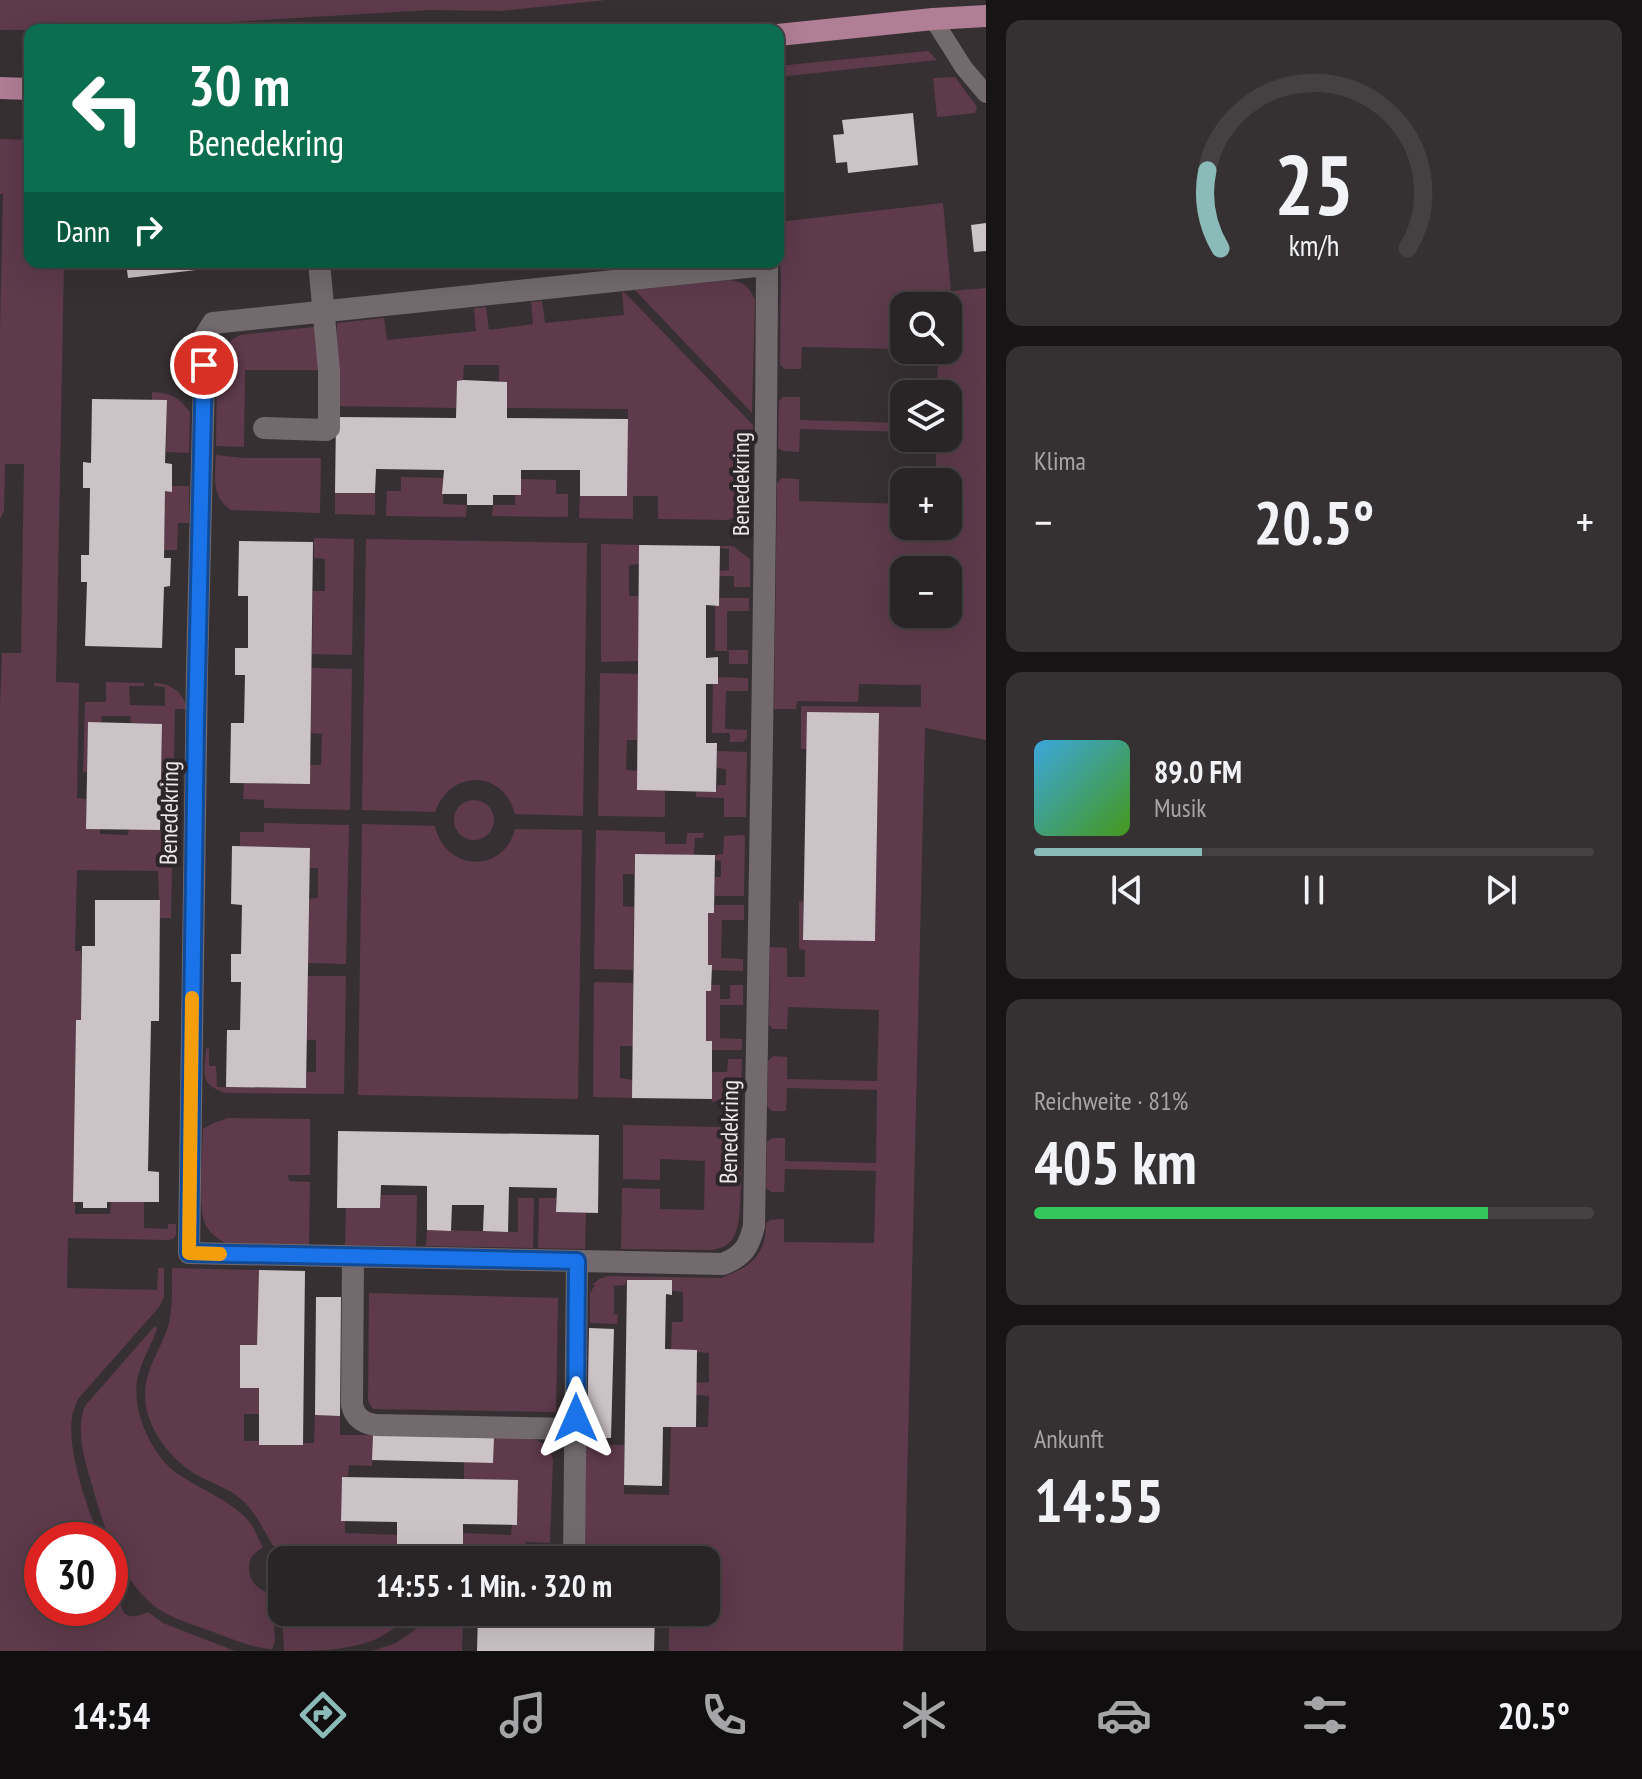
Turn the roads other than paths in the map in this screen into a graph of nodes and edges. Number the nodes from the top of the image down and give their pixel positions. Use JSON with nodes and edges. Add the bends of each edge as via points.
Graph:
{"nodes":[{"id":1,"x":986,"y":16,"type":"edge"},
{"id":2,"x":933,"y":19,"type":"junction"},
{"id":3,"x":784,"y":34,"type":"edge"},
{"id":4,"x":0,"y":88,"type":"edge"},
{"id":5,"x":24,"y":89,"type":"edge"},
{"id":6,"x":986,"y":94,"type":"edge"},
{"id":7,"x":320,"y":268,"type":"edge"},
{"id":8,"x":729,"y":268,"type":"edge"},
{"id":9,"x":767,"y":268,"type":"edge"},
{"id":10,"x":324,"y":311,"type":"junction"},
{"id":11,"x":264,"y":428,"type":"dead end"},
{"id":12,"x":353,"y":1257,"type":"junction"},
{"id":13,"x":577,"y":1261,"type":"junction"},
{"id":14,"x":576,"y":1429,"type":"junction"},
{"id":15,"x":574,"y":1546,"type":"edge"}],
"edges":[{"from":1,"to":2,"type":"main road"},
{"from":2,"to":3,"type":"main road"},
{"from":2,"to":6,"type":"lane"},
{"from":4,"to":5,"type":"main road"},
{"from":7,"to":10,"type":"street"},
{"from":8,"to":10,"type":"street","name":"Benedekring"},
{"from":9,"to":13,"type":"street","name":"Benedekring","via":[[754,1226],[742,1253],[723,1264]]},
{"from":10,"to":11,"type":"street","via":[[329,428]]},
{"from":10,"to":12,"type":"street","name":"Benedekring","via":[[213,323],[205,336],[189,1253]]},
{"from":12,"to":13,"type":"street","name":"Benedekring"},
{"from":12,"to":14,"type":"street","via":[[352,1405],[359,1419],[376,1425]]},
{"from":13,"to":14,"type":"street"},
{"from":14,"to":15,"type":"street"}]}
